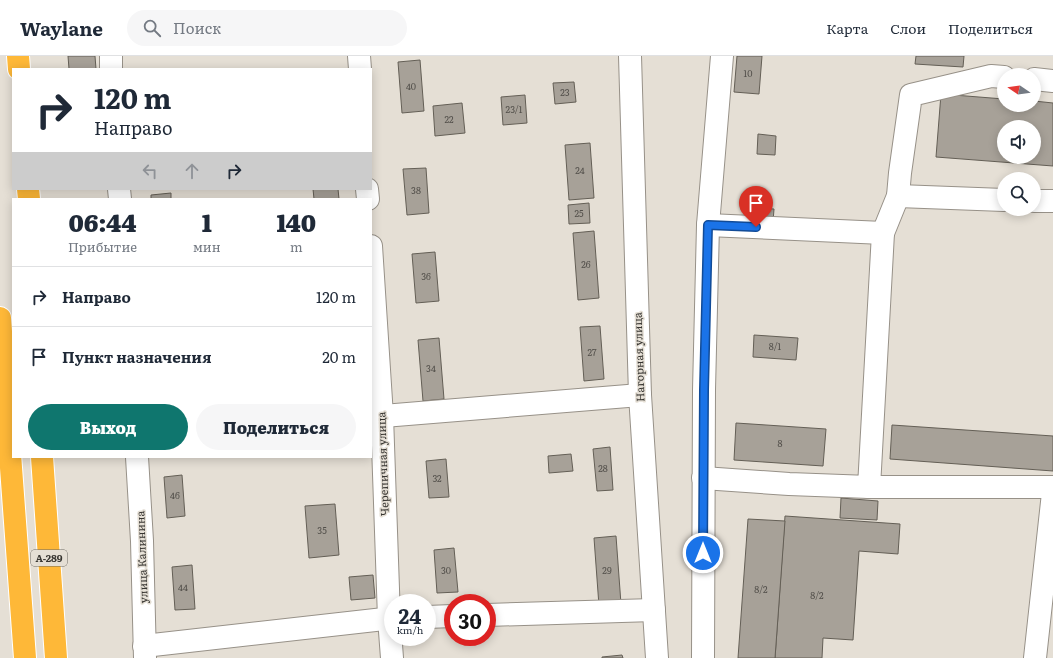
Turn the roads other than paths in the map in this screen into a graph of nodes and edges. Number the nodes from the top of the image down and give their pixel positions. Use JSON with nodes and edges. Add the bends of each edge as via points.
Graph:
{"nodes":[{"id":1,"x":18,"y":56,"type":"edge"},
{"id":2,"x":110,"y":56,"type":"edge"},
{"id":3,"x":359,"y":56,"type":"edge"},
{"id":4,"x":630,"y":56,"type":"edge"},
{"id":5,"x":722,"y":56,"type":"edge"},
{"id":6,"x":19,"y":68,"type":"edge"},
{"id":7,"x":111,"y":68,"type":"edge"},
{"id":8,"x":360,"y":68,"type":"edge"},
{"id":9,"x":997,"y":76,"type":"edge"},
{"id":10,"x":1041,"y":80,"type":"edge"},
{"id":11,"x":1053,"y":81,"type":"edge"},
{"id":12,"x":898,"y":196,"type":"junction"},
{"id":13,"x":997,"y":200,"type":"edge"},
{"id":14,"x":1041,"y":201,"type":"edge"},
{"id":15,"x":1053,"y":201,"type":"edge"},
{"id":16,"x":708,"y":225,"type":"junction"},
{"id":17,"x":883,"y":233,"type":"junction"},
{"id":18,"x":372,"y":280,"type":"edge"},
{"id":19,"x":0,"y":318,"type":"edge"},
{"id":20,"x":640,"y":395,"type":"junction"},
{"id":21,"x":376,"y":417,"type":"edge"},
{"id":22,"x":42,"y":458,"type":"edge"},
{"id":23,"x":137,"y":458,"type":"edge"},
{"id":24,"x":703,"y":478,"type":"junction"},
{"id":25,"x":869,"y":487,"type":"junction"},
{"id":26,"x":1053,"y":487,"type":"edge"},
{"id":27,"x":1053,"y":494,"type":"edge"},
{"id":28,"x":389,"y":594,"type":"edge"},
{"id":29,"x":654,"y":610,"type":"junction"},
{"id":30,"x":496,"y":615,"type":"edge"},
{"id":31,"x":384,"y":619,"type":"edge"},
{"id":32,"x":392,"y":646,"type":"edge"},
{"id":33,"x":145,"y":652,"type":"edge"},
{"id":34,"x":25,"y":658,"type":"edge"},
{"id":35,"x":56,"y":658,"type":"edge"},
{"id":36,"x":392,"y":658,"type":"edge"},
{"id":37,"x":656,"y":658,"type":"edge"},
{"id":38,"x":703,"y":658,"type":"edge"},
{"id":39,"x":1035,"y":658,"type":"edge"}],
"edges":[{"from":1,"to":6,"type":"highway"},
{"from":2,"to":7,"type":"street"},
{"from":3,"to":8,"type":"street"},
{"from":4,"to":20,"type":"street","name":"Нагорная улица"},
{"from":5,"to":16,"type":"street"},
{"from":9,"to":12,"type":"street","via":[[911,95]]},
{"from":10,"to":11,"type":"street"},
{"from":12,"to":13,"type":"street"},
{"from":12,"to":17,"type":"street"},
{"from":14,"to":15,"type":"street"},
{"from":16,"to":17,"type":"street"},
{"from":16,"to":24,"type":"street"},
{"from":17,"to":25,"type":"street"},
{"from":18,"to":21,"type":"street","name":"Черепичная улица"},
{"from":19,"to":34,"type":"highway","number":"А-289"},
{"from":20,"to":21,"type":"street"},
{"from":20,"to":29,"type":"street","name":"Нагорная улица"},
{"from":21,"to":28,"type":"street","name":"Черепичная улица"},
{"from":22,"to":35,"type":"highway","number":"А-289"},
{"from":23,"to":33,"type":"street","name":"улица Калинина"},
{"from":24,"to":25,"type":"street"},
{"from":24,"to":38,"type":"street"},
{"from":25,"to":26,"type":"street"},
{"from":27,"to":39,"type":"street"},
{"from":29,"to":30,"type":"street"},
{"from":29,"to":37,"type":"street","name":"Нагорная улица"},
{"from":31,"to":33,"type":"street"},
{"from":32,"to":36,"type":"street","name":"Черепичная улица"}]}
